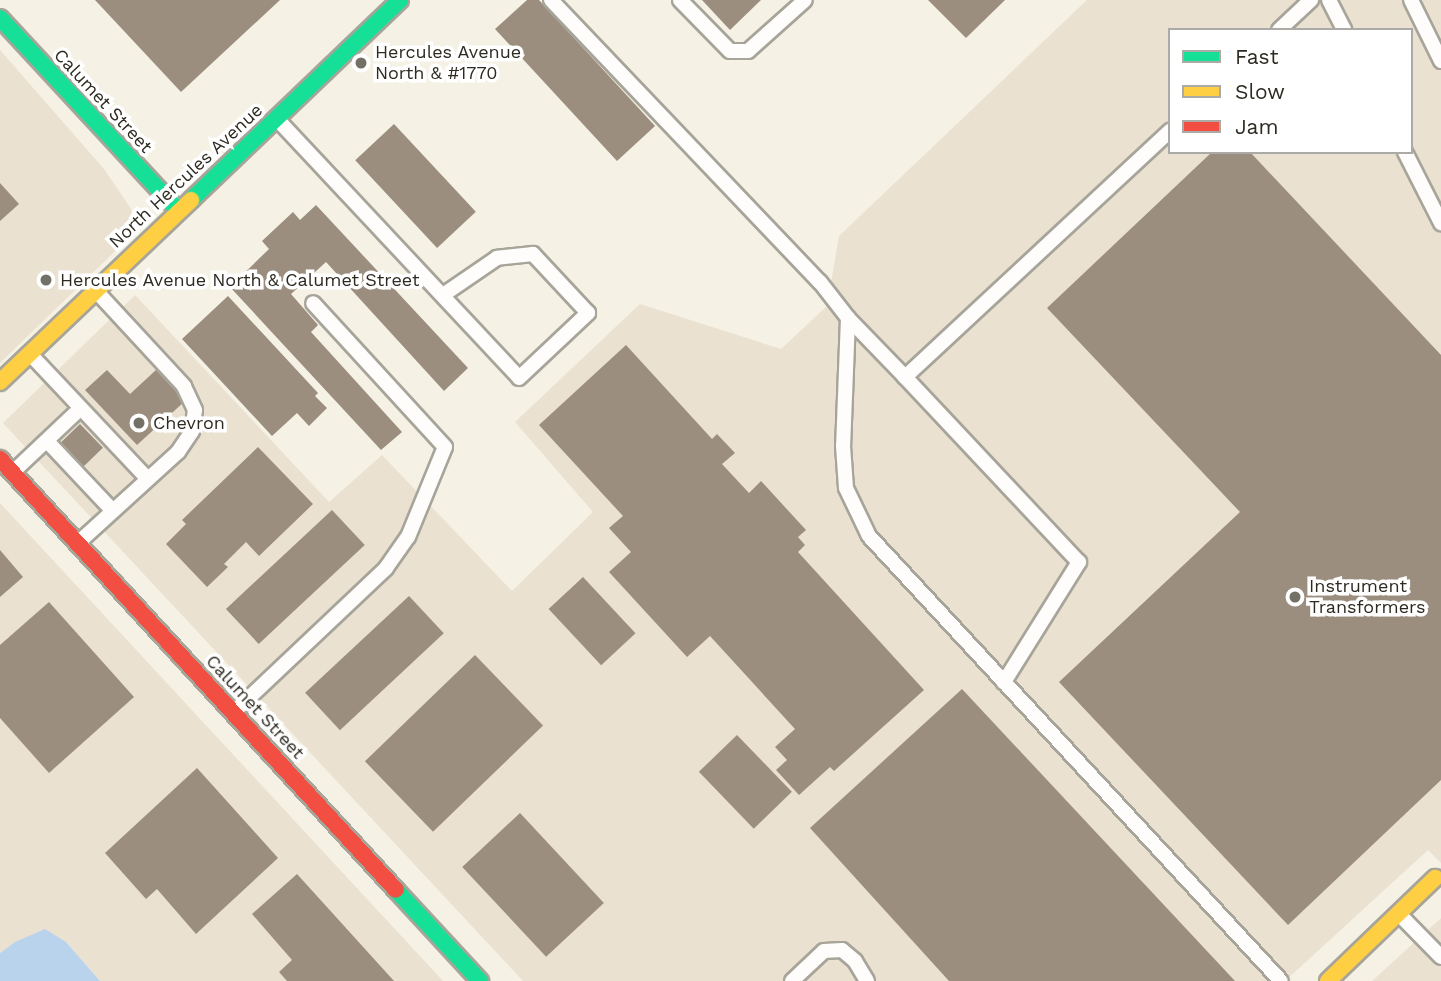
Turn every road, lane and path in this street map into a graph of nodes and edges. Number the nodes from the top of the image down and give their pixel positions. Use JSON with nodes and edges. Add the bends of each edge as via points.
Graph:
{"nodes":[{"id":1,"x":400,"y":0,"type":"edge"},
{"id":2,"x":551,"y":0,"type":"edge"},
{"id":3,"x":680,"y":0,"type":"edge"},
{"id":4,"x":805,"y":0,"type":"edge"},
{"id":5,"x":1311,"y":0,"type":"edge"},
{"id":6,"x":1329,"y":0,"type":"edge"},
{"id":7,"x":1411,"y":0,"type":"edge"},
{"id":8,"x":0,"y":18,"type":"edge"},
{"id":9,"x":1281,"y":28,"type":"edge"},
{"id":10,"x":1343,"y":28,"type":"edge"},
{"id":11,"x":1441,"y":61,"type":"edge"},
{"id":12,"x":276,"y":118,"type":"junction"},
{"id":13,"x":1168,"y":133,"type":"edge"},
{"id":14,"x":1406,"y":154,"type":"edge"},
{"id":15,"x":178,"y":210,"type":"junction"},
{"id":16,"x":1441,"y":223,"type":"edge"},
{"id":17,"x":95,"y":290,"type":"junction"},
{"id":18,"x":443,"y":296,"type":"junction"},
{"id":19,"x":313,"y":303,"type":"dead end"},
{"id":20,"x":848,"y":318,"type":"junction"},
{"id":21,"x":30,"y":354,"type":"junction"},
{"id":22,"x":905,"y":377,"type":"junction"},
{"id":23,"x":0,"y":382,"type":"edge"},
{"id":24,"x":81,"y":408,"type":"junction"},
{"id":25,"x":47,"y":441,"type":"junction"},
{"id":26,"x":0,"y":459,"type":"edge"},
{"id":27,"x":12,"y":473,"type":"junction"},
{"id":28,"x":148,"y":479,"type":"junction"},
{"id":29,"x":113,"y":511,"type":"junction"},
{"id":30,"x":78,"y":543,"type":"junction"},
{"id":31,"x":1004,"y":682,"type":"junction"},
{"id":32,"x":234,"y":712,"type":"junction"},
{"id":33,"x":1438,"y":875,"type":"edge"},
{"id":34,"x":1398,"y":914,"type":"junction"},
{"id":35,"x":1441,"y":957,"type":"edge"},
{"id":36,"x":480,"y":981,"type":"edge"},
{"id":37,"x":792,"y":981,"type":"edge"},
{"id":38,"x":867,"y":981,"type":"edge"},
{"id":39,"x":1281,"y":981,"type":"edge"},
{"id":40,"x":1328,"y":981,"type":"edge"}],
"edges":[{"from":1,"to":12,"type":"street","name":"North Hercules Avenue"},
{"from":2,"to":20,"type":"lane","via":[[820,282]]},
{"from":3,"to":4,"type":"lane","via":[[730,51],[748,51]]},
{"from":5,"to":9,"type":"lane"},
{"from":6,"to":10,"type":"lane"},
{"from":7,"to":11,"type":"lane"},
{"from":8,"to":15,"type":"street","name":"Calumet Street"},
{"from":12,"to":15,"type":"street","name":"North Hercules Avenue"},
{"from":12,"to":18,"type":"lane"},
{"from":13,"to":22,"type":"lane"},
{"from":14,"to":16,"type":"lane"},
{"from":15,"to":17,"type":"street","name":"North Hercules Avenue"},
{"from":17,"to":21,"type":"street","name":"North Hercules Avenue"},
{"from":17,"to":28,"type":"lane","via":[[184,386],[195,410],[192,431],[178,452]]},
{"from":18,"to":18,"type":"lane","via":[[519,378],[588,313],[533,254],[497,258]]},
{"from":19,"to":32,"type":"lane","via":[[445,447],[408,537],[386,568]]},
{"from":20,"to":22,"type":"lane"},
{"from":20,"to":31,"type":"lane","via":[[846,488],[869,536]]},
{"from":21,"to":23,"type":"street","name":"North Hercules Avenue"},
{"from":21,"to":24,"type":"lane"},
{"from":22,"to":31,"type":"lane","via":[[1079,562]]},
{"from":24,"to":25,"type":"lane"},
{"from":24,"to":28,"type":"lane"},
{"from":25,"to":27,"type":"lane"},
{"from":25,"to":29,"type":"lane"},
{"from":26,"to":27,"type":"street","name":"Calumet Street"},
{"from":27,"to":30,"type":"street","name":"Calumet Street"},
{"from":28,"to":29,"type":"lane"},
{"from":29,"to":30,"type":"lane"},
{"from":30,"to":32,"type":"street","name":"Calumet Street"},
{"from":31,"to":39,"type":"lane"},
{"from":32,"to":36,"type":"street","name":"Calumet Street"},
{"from":33,"to":34,"type":"street"},
{"from":34,"to":35,"type":"lane"},
{"from":34,"to":40,"type":"street"},
{"from":37,"to":38,"type":"lane","via":[[824,951],[842,950]]}]}
